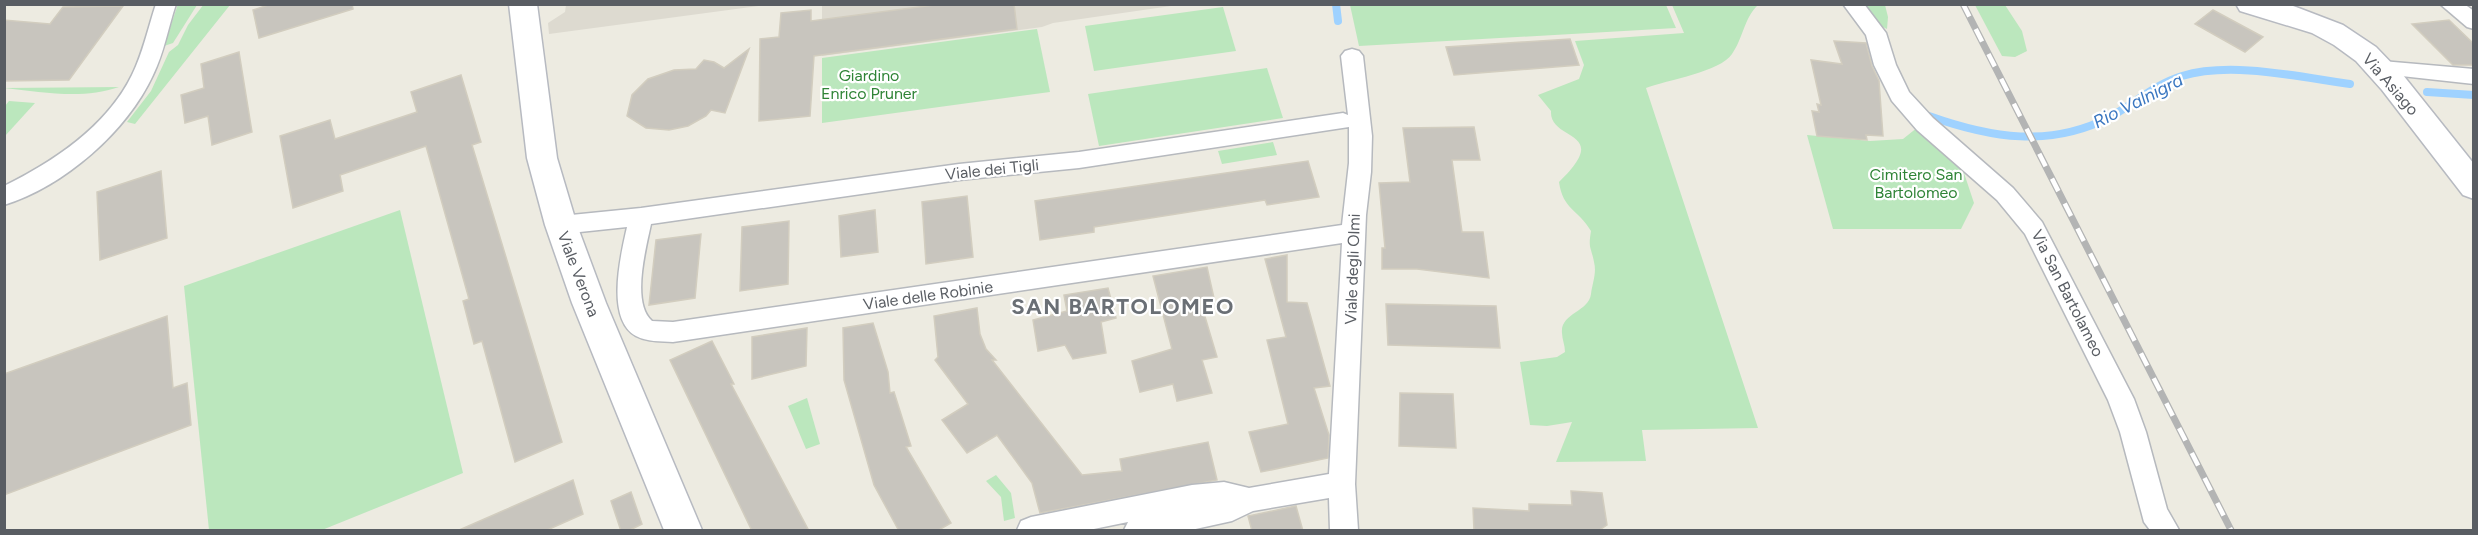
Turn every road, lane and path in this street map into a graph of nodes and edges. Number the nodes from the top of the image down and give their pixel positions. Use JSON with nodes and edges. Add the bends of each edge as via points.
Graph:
{"nodes":[{"id":1,"x":166,"y":4,"type":"edge"},
{"id":2,"x":523,"y":4,"type":"edge"},
{"id":3,"x":1853,"y":4,"type":"edge"},
{"id":4,"x":2250,"y":4,"type":"edge"},
{"id":5,"x":2450,"y":4,"type":"edge"},
{"id":6,"x":2474,"y":22,"type":"edge"},
{"id":7,"x":1352,"y":56,"type":"dead end"},
{"id":8,"x":2382,"y":68,"type":"junction"},
{"id":9,"x":2474,"y":77,"type":"edge"},
{"id":10,"x":1343,"y":120,"type":"dead end"},
{"id":11,"x":2474,"y":187,"type":"edge"},
{"id":12,"x":4,"y":196,"type":"edge"},
{"id":13,"x":641,"y":217,"type":"junction"},
{"id":14,"x":561,"y":225,"type":"junction"},
{"id":15,"x":1354,"y":232,"type":"junction"},
{"id":16,"x":1342,"y":484,"type":"junction"},
{"id":17,"x":1249,"y":500,"type":"junction"},
{"id":18,"x":683,"y":531,"type":"edge"},
{"id":19,"x":1031,"y":531,"type":"edge"},
{"id":20,"x":1137,"y":531,"type":"edge"},
{"id":21,"x":1344,"y":531,"type":"edge"},
{"id":22,"x":2165,"y":531,"type":"edge"}],
"edges":[{"from":1,"to":12,"type":"street","via":[[143,73],[128,100],[105,128],[71,158]]},
{"from":2,"to":14,"type":"main road","name":"Viale Verona","via":[[542,158]]},
{"from":3,"to":22,"type":"street","name":"Via San Bartolameo","via":[[1876,33],[1885,66],[1900,96],[1925,124],[2011,201],[2034,228],[2121,399],[2150,501]]},
{"from":4,"to":8,"type":"main road","name":"Via Asiago","via":[[2326,29],[2358,47]]},
{"from":5,"to":6,"type":"street"},
{"from":7,"to":15,"type":"street","name":"Viale degli Olmi","via":[[1360,129]]},
{"from":8,"to":9,"type":"street"},
{"from":8,"to":11,"type":"main road","name":"Via Asiago"},
{"from":10,"to":13,"type":"street","name":"Viale dei Tigli","via":[[1079,160],[959,172]]},
{"from":13,"to":14,"type":"street","name":"Viale dei Tigli"},
{"from":13,"to":15,"type":"street","name":"Viale delle Robinie","via":[[630,303],[634,318],[645,328],[673,332]]},
{"from":14,"to":18,"type":"main road","name":"Viale Verona"},
{"from":15,"to":16,"type":"street","name":"Viale degli Olmi"},
{"from":16,"to":17,"type":"street"},
{"from":16,"to":21,"type":"street","name":"Viale degli Olmi"},
{"from":17,"to":19,"type":"street","via":[[1224,495],[1192,497]]},
{"from":17,"to":20,"type":"street","via":[[1232,509]]}]}
